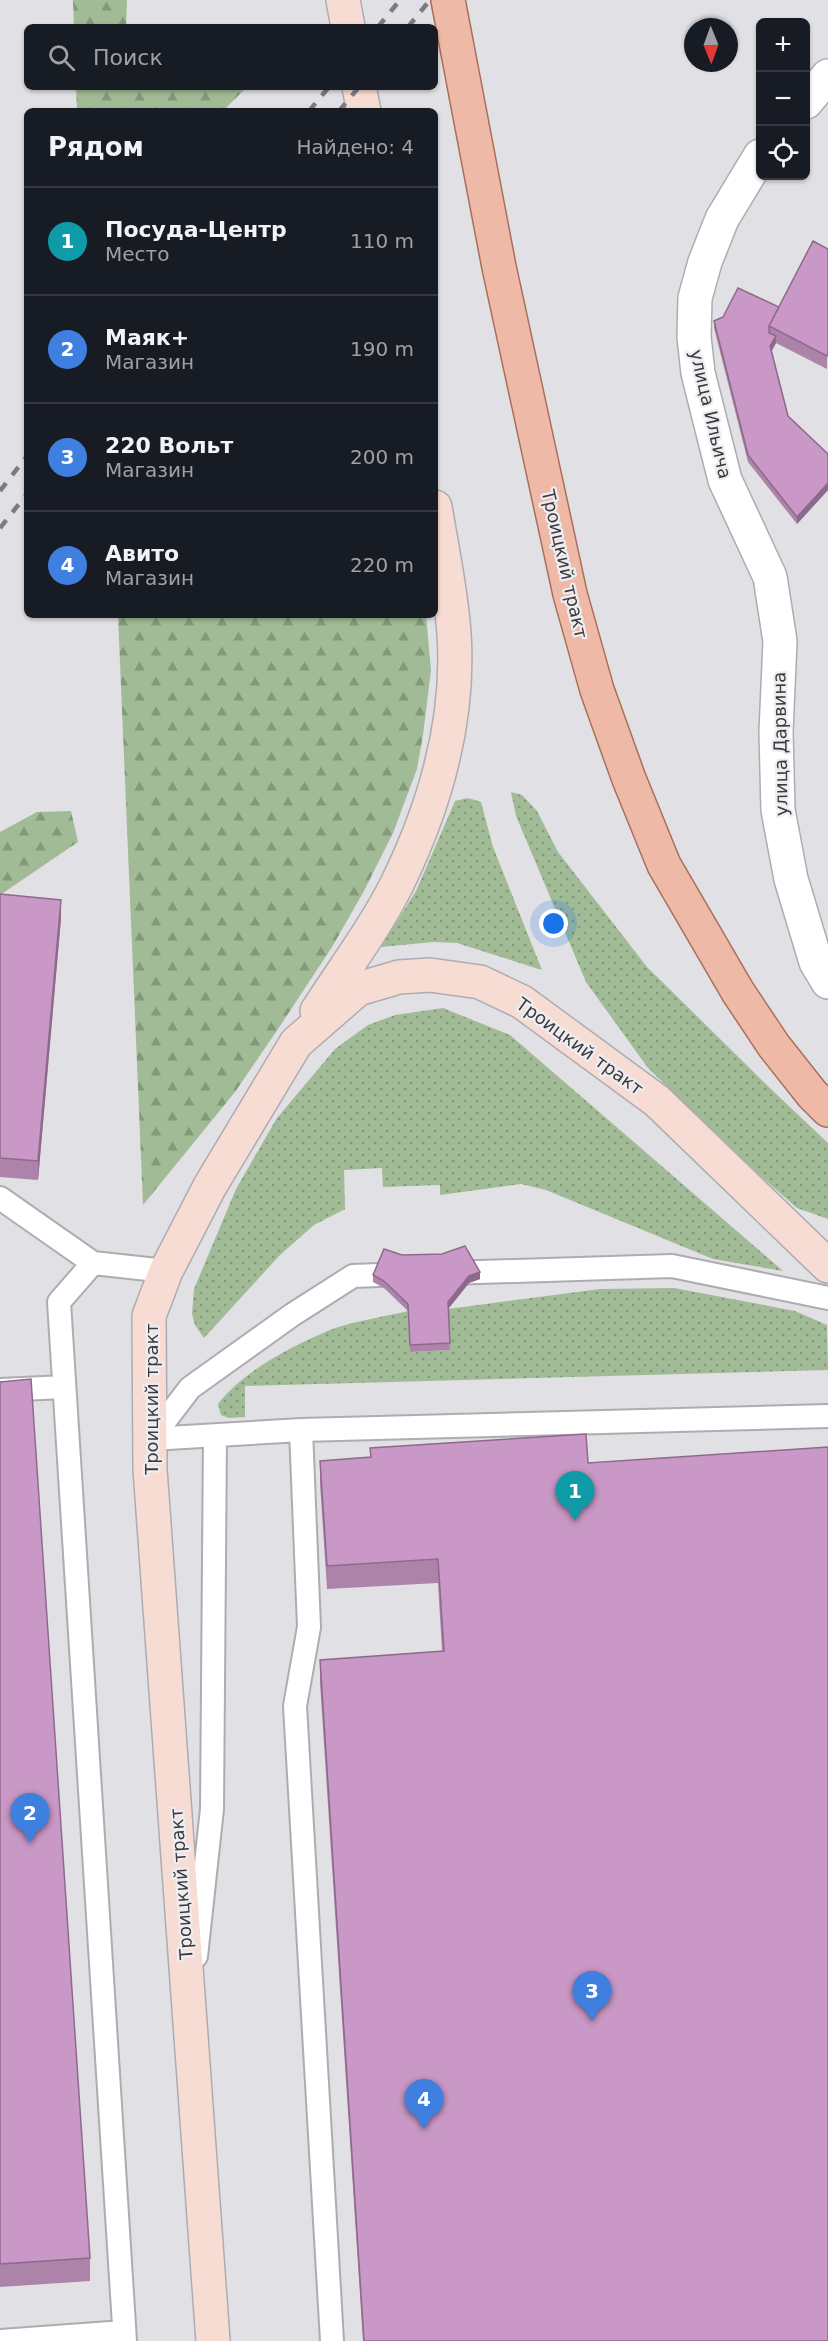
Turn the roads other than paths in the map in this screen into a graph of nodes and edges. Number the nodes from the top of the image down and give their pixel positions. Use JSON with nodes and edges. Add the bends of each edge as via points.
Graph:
{"nodes":[{"id":1,"x":343,"y":0,"type":"edge"},
{"id":2,"x":448,"y":0,"type":"edge"},
{"id":3,"x":347,"y":24,"type":"edge"},
{"id":4,"x":828,"y":76,"type":"edge"},
{"id":5,"x":360,"y":90,"type":"edge"},
{"id":6,"x":810,"y":97,"type":"edge"},
{"id":7,"x":363,"y":108,"type":"edge"},
{"id":8,"x":756,"y":163,"type":"edge"},
{"id":9,"x":438,"y":526,"type":"edge"},
{"id":10,"x":780,"y":642,"type":"joint"},
{"id":11,"x":828,"y":982,"type":"edge"},
{"id":12,"x":296,"y":1043,"type":"junction"},
{"id":13,"x":828,"y":1110,"type":"edge"},
{"id":14,"x":0,"y":1198,"type":"edge"},
{"id":15,"x":93,"y":1263,"type":"junction"},
{"id":16,"x":828,"y":1266,"type":"edge"},
{"id":17,"x":166,"y":1271,"type":"junction"},
{"id":18,"x":828,"y":1298,"type":"edge"},
{"id":19,"x":63,"y":1387,"type":"junction"},
{"id":20,"x":0,"y":1390,"type":"edge"},
{"id":21,"x":828,"y":1416,"type":"edge"},
{"id":22,"x":301,"y":1430,"type":"junction"},
{"id":23,"x":214,"y":1436,"type":"junction"},
{"id":24,"x":151,"y":1439,"type":"junction"},
{"id":25,"x":190,"y":2014,"type":"junction"},
{"id":26,"x":124,"y":2336,"type":"edge"},
{"id":27,"x":1,"y":2341,"type":"edge"},
{"id":28,"x":213,"y":2341,"type":"edge"},
{"id":29,"x":332,"y":2341,"type":"edge"}],
"edges":[{"from":1,"to":3,"type":"main road"},
{"from":2,"to":13,"type":"main road","name":"Троицкий тракт","via":[[499,267],[570,594],[597,690],[664,865],[768,1037]]},
{"from":4,"to":6,"type":"street"},
{"from":5,"to":7,"type":"main road"},
{"from":8,"to":10,"type":"street","name":"улица Ильича","via":[[722,219],[705,262],[695,297],[694,337],[698,373],[725,480],[770,577]]},
{"from":9,"to":12,"type":"main road","via":[[454,634],[454,662],[450,718],[436,790],[397,884]]},
{"from":10,"to":11,"type":"street","name":"улица Дарвина","via":[[778,810],[791,879],[816,962]]},
{"from":12,"to":16,"type":"main road","name":"Троицкий тракт","via":[[358,989],[399,977],[430,975],[480,982],[522,1002],[657,1101]]},
{"from":12,"to":17,"type":"main road","name":"Троицкий тракт","via":[[210,1186]]},
{"from":14,"to":15,"type":"lane"},
{"from":15,"to":17,"type":"lane"},
{"from":15,"to":19,"type":"lane","via":[[59,1302]]},
{"from":17,"to":24,"type":"main road","name":"Троицкий тракт","via":[[150,1316]]},
{"from":18,"to":24,"type":"lane","via":[[672,1266],[353,1276],[190,1388]]},
{"from":19,"to":20,"type":"lane"},
{"from":19,"to":26,"type":"lane"},
{"from":21,"to":22,"type":"lane"},
{"from":22,"to":23,"type":"lane"},
{"from":22,"to":29,"type":"lane","via":[[309,1627],[295,1706]]},
{"from":23,"to":24,"type":"lane"},
{"from":23,"to":25,"type":"lane","via":[[212,1809]]},
{"from":24,"to":25,"type":"main road","name":"Троицкий тракт"},
{"from":25,"to":28,"type":"main road","name":"Троицкий тракт"},
{"from":26,"to":27,"type":"lane"}]}
